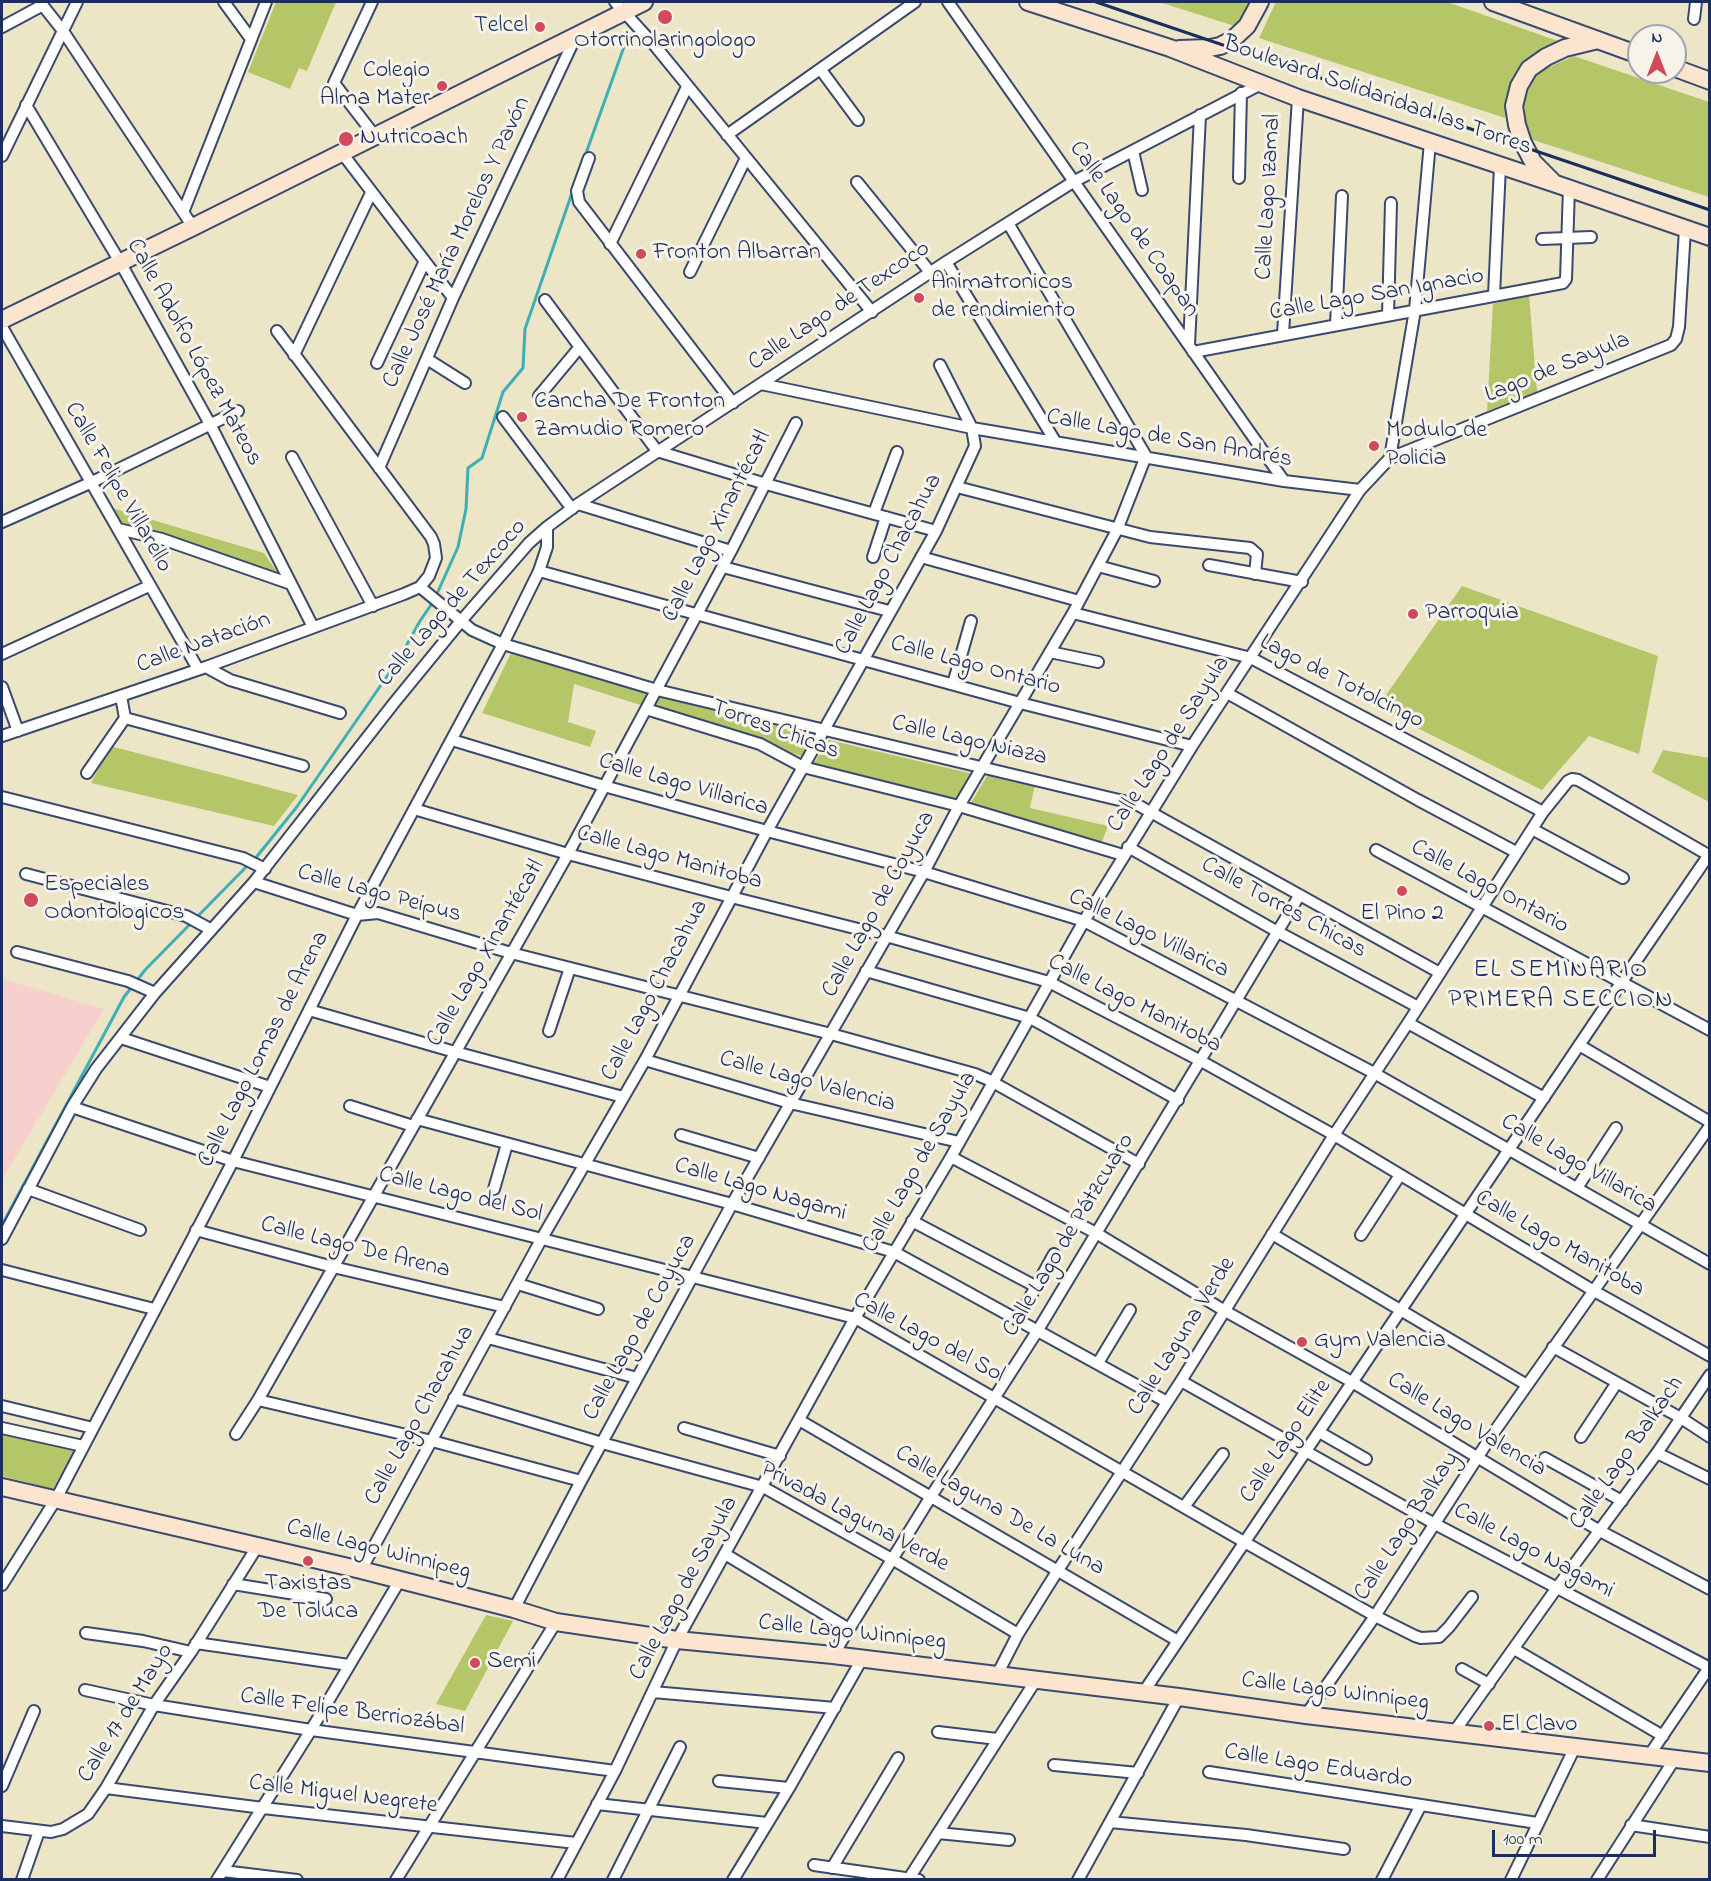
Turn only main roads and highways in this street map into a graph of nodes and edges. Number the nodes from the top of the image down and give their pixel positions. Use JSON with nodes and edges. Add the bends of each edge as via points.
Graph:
{"nodes":[{"id":1,"x":644,"y":2,"type":"edge"},
{"id":2,"x":1029,"y":2,"type":"edge"},
{"id":3,"x":1260,"y":2,"type":"edge"},
{"id":4,"x":1494,"y":2,"type":"edge"},
{"id":5,"x":619,"y":6,"type":"edge"},
{"id":6,"x":1598,"y":40,"type":"junction"},
{"id":7,"x":1170,"y":48,"type":"junction"},
{"id":8,"x":1627,"y":51,"type":"edge"},
{"id":9,"x":1687,"y":72,"type":"edge"},
{"id":10,"x":1710,"y":81,"type":"edge"},
{"id":11,"x":1562,"y":186,"type":"junction"},
{"id":12,"x":1710,"y":237,"type":"edge"},
{"id":13,"x":2,"y":320,"type":"edge"},
{"id":14,"x":2,"y":1487,"type":"edge"},
{"id":15,"x":1710,"y":1763,"type":"edge"}],
"edges":[{"from":1,"to":5,"type":"main road"},
{"from":2,"to":7,"type":"main road","name":"Boulevard Solidaridad las Torres"},
{"from":3,"to":7,"type":"main road","via":[[1247,26],[1232,40],[1210,48]]},
{"from":4,"to":6,"type":"main road"},
{"from":5,"to":13,"type":"main road","via":[[576,36]]},
{"from":6,"to":8,"type":"main road"},
{"from":6,"to":11,"type":"main road","via":[[1565,48],[1538,62],[1524,76],[1516,96],[1515,116],[1522,143],[1533,162]]},
{"from":7,"to":11,"type":"main road","name":"Boulevard Solidaridad las Torres","via":[[1298,98]]},
{"from":9,"to":10,"type":"main road"},
{"from":11,"to":12,"type":"main road","name":"Boulevard Solidaridad las Torres"},
{"from":14,"to":15,"type":"main road","name":"Calle Lago Winnipeg","via":[[360,1570],[556,1622],[677,1640],[833,1655]]}]}
